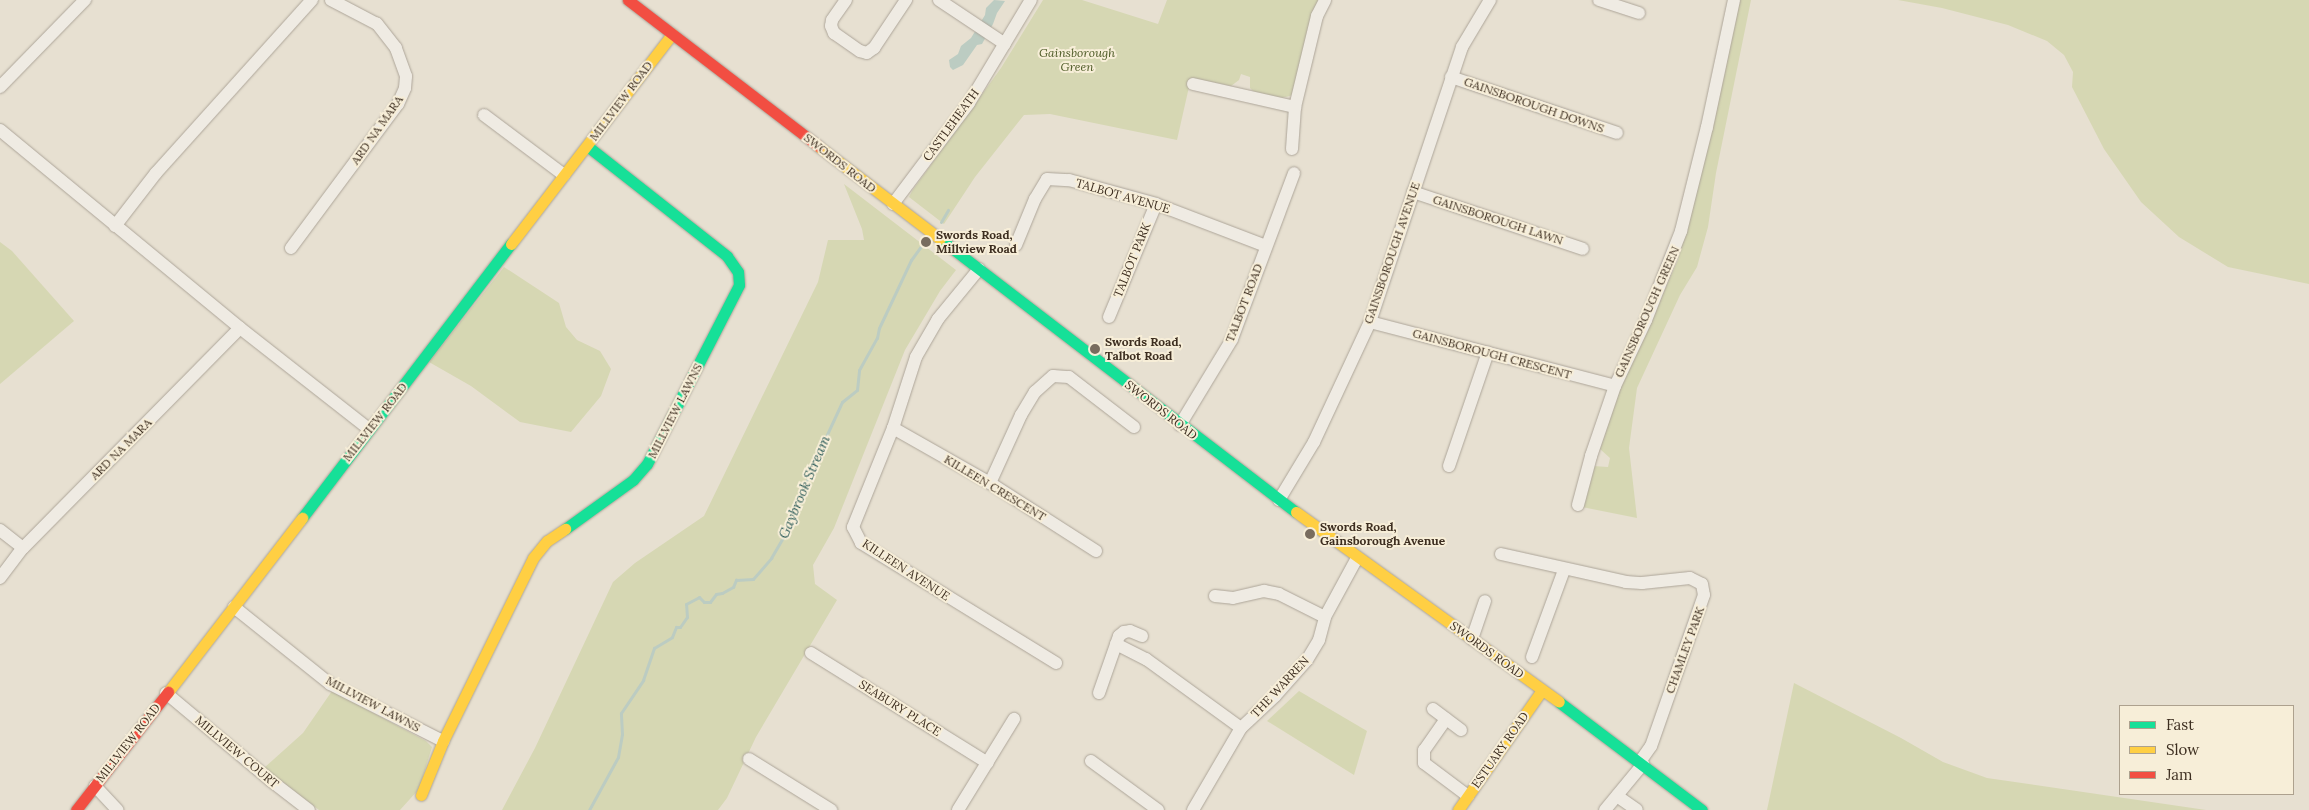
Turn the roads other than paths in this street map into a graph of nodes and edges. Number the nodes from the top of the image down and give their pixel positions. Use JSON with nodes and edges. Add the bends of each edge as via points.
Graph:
{"nodes":[{"id":1,"x":85,"y":0,"type":"edge"},
{"id":2,"x":312,"y":0,"type":"edge"},
{"id":3,"x":331,"y":0,"type":"edge"},
{"id":4,"x":628,"y":0,"type":"edge"},
{"id":5,"x":846,"y":0,"type":"edge"},
{"id":6,"x":906,"y":0,"type":"edge"},
{"id":7,"x":938,"y":0,"type":"edge"},
{"id":8,"x":1032,"y":0,"type":"edge"},
{"id":9,"x":1325,"y":0,"type":"edge"},
{"id":10,"x":1490,"y":0,"type":"edge"},
{"id":11,"x":1599,"y":0,"type":"edge"},
{"id":12,"x":1734,"y":0,"type":"edge"},
{"id":13,"x":1639,"y":13,"type":"dead end"},
{"id":14,"x":672,"y":34,"type":"junction"},
{"id":15,"x":1005,"y":44,"type":"junction"},
{"id":16,"x":1451,"y":77,"type":"junction"},
{"id":17,"x":1193,"y":84,"type":"dead end"},
{"id":18,"x":0,"y":87,"type":"edge"},
{"id":19,"x":1295,"y":108,"type":"junction"},
{"id":20,"x":484,"y":115,"type":"dead end"},
{"id":21,"x":0,"y":130,"type":"edge"},
{"id":22,"x":1617,"y":133,"type":"dead end"},
{"id":23,"x":586,"y":146,"type":"junction"},
{"id":24,"x":1292,"y":149,"type":"dead end"},
{"id":25,"x":1294,"y":173,"type":"dead end"},
{"id":26,"x":564,"y":175,"type":"junction"},
{"id":27,"x":1413,"y":192,"type":"junction"},
{"id":28,"x":893,"y":204,"type":"junction"},
{"id":29,"x":1156,"y":204,"type":"junction"},
{"id":30,"x":115,"y":226,"type":"junction"},
{"id":31,"x":1016,"y":245,"type":"dead end"},
{"id":32,"x":1266,"y":246,"type":"junction"},
{"id":33,"x":291,"y":248,"type":"dead end"},
{"id":34,"x":1583,"y":249,"type":"dead end"},
{"id":35,"x":979,"y":269,"type":"junction"},
{"id":36,"x":1109,"y":317,"type":"dead end"},
{"id":37,"x":1370,"y":322,"type":"junction"},
{"id":38,"x":240,"y":328,"type":"junction"},
{"id":39,"x":1488,"y":352,"type":"junction"},
{"id":40,"x":1615,"y":386,"type":"junction"},
{"id":41,"x":1180,"y":425,"type":"junction"},
{"id":42,"x":1134,"y":427,"type":"dead end"},
{"id":43,"x":893,"y":428,"type":"junction"},
{"id":44,"x":369,"y":429,"type":"junction"},
{"id":45,"x":1450,"y":466,"type":"dead end"},
{"id":46,"x":990,"y":483,"type":"junction"},
{"id":47,"x":1279,"y":500,"type":"junction"},
{"id":48,"x":1578,"y":506,"type":"dead end"},
{"id":49,"x":0,"y":530,"type":"edge"},
{"id":50,"x":23,"y":548,"type":"junction"},
{"id":51,"x":1096,"y":551,"type":"dead end"},
{"id":52,"x":1501,"y":554,"type":"dead end"},
{"id":53,"x":1358,"y":558,"type":"junction"},
{"id":54,"x":1564,"y":570,"type":"junction"},
{"id":55,"x":0,"y":578,"type":"edge"},
{"id":56,"x":1215,"y":596,"type":"dead end"},
{"id":57,"x":1485,"y":601,"type":"dead end"},
{"id":58,"x":234,"y":607,"type":"junction"},
{"id":59,"x":1325,"y":617,"type":"junction"},
{"id":60,"x":1142,"y":636,"type":"dead end"},
{"id":61,"x":1472,"y":639,"type":"junction"},
{"id":62,"x":1116,"y":644,"type":"junction"},
{"id":63,"x":811,"y":653,"type":"dead end"},
{"id":64,"x":1532,"y":657,"type":"dead end"},
{"id":65,"x":1056,"y":663,"type":"dead end"},
{"id":66,"x":1542,"y":690,"type":"junction"},
{"id":67,"x":1099,"y":693,"type":"dead end"},
{"id":68,"x":166,"y":694,"type":"junction"},
{"id":69,"x":1433,"y":709,"type":"dead end"},
{"id":70,"x":1014,"y":719,"type":"dead end"},
{"id":71,"x":1446,"y":719,"type":"junction"},
{"id":72,"x":1241,"y":728,"type":"junction"},
{"id":73,"x":1461,"y":730,"type":"dead end"},
{"id":74,"x":443,"y":741,"type":"junction"},
{"id":75,"x":749,"y":759,"type":"dead end"},
{"id":76,"x":1091,"y":761,"type":"dead end"},
{"id":77,"x":1642,"y":763,"type":"junction"},
{"id":78,"x":988,"y":764,"type":"junction"},
{"id":79,"x":95,"y":786,"type":"junction"},
{"id":80,"x":421,"y":795,"type":"dead end"},
{"id":81,"x":1468,"y":796,"type":"junction"},
{"id":82,"x":1617,"y":796,"type":"junction"},
{"id":83,"x":76,"y":810,"type":"edge"},
{"id":84,"x":117,"y":810,"type":"edge"},
{"id":85,"x":309,"y":810,"type":"edge"},
{"id":86,"x":831,"y":810,"type":"edge"},
{"id":87,"x":958,"y":810,"type":"edge"},
{"id":88,"x":1158,"y":810,"type":"edge"},
{"id":89,"x":1193,"y":810,"type":"edge"},
{"id":90,"x":1458,"y":810,"type":"edge"},
{"id":91,"x":1605,"y":810,"type":"edge"},
{"id":92,"x":1636,"y":810,"type":"edge"},
{"id":93,"x":1701,"y":810,"type":"edge"}],
"edges":[{"from":1,"to":18,"type":"street"},
{"from":2,"to":30,"type":"street","via":[[156,173]]},
{"from":3,"to":33,"type":"street","name":"ARD NA MARA","via":[[377,24],[396,48],[406,76],[405,88],[398,104]]},
{"from":4,"to":14,"type":"street","name":"SWORDS ROAD"},
{"from":5,"to":6,"type":"street","via":[[831,26],[834,32],[867,53],[874,48]]},
{"from":7,"to":15,"type":"street"},
{"from":8,"to":15,"type":"street","name":"CASTLEHEATH"},
{"from":9,"to":19,"type":"street","via":[[1317,16]]},
{"from":10,"to":16,"type":"street","name":"GAINSBOROUGH AVENUE","via":[[1462,47]]},
{"from":11,"to":13,"type":"street"},
{"from":12,"to":40,"type":"street","name":"GAINSBOROUGH GREEN","via":[[1681,231],[1646,320]]},
{"from":14,"to":23,"type":"street","name":"MILLVIEW ROAD"},
{"from":14,"to":28,"type":"street","name":"SWORDS ROAD"},
{"from":15,"to":28,"type":"street","name":"CASTLEHEATH","via":[[969,102]]},
{"from":16,"to":22,"type":"street","name":"GAINSBOROUGH DOWNS"},
{"from":16,"to":27,"type":"street","name":"GAINSBOROUGH AVENUE"},
{"from":17,"to":19,"type":"street"},
{"from":19,"to":24,"type":"street"},
{"from":20,"to":26,"type":"street"},
{"from":21,"to":30,"type":"street"},
{"from":23,"to":26,"type":"street","name":"MILLVIEW ROAD"},
{"from":23,"to":74,"type":"street","name":"MILLVIEW LAWNS","via":[[727,256],[738,272],[739,285],[647,464],[633,480],[547,540],[533,558]]},
{"from":25,"to":32,"type":"street","name":"TALBOT ROAD"},
{"from":26,"to":44,"type":"street","name":"MILLVIEW ROAD"},
{"from":27,"to":34,"type":"street","name":"GAINSBOROUGH LAWN"},
{"from":27,"to":37,"type":"street","name":"GAINSBOROUGH AVENUE"},
{"from":28,"to":35,"type":"street","name":"SWORDS ROAD"},
{"from":29,"to":31,"type":"street","name":"TALBOT AVENUE","via":[[1069,180],[1048,179],[1035,200]]},
{"from":29,"to":32,"type":"street","name":"TALBOT AVENUE"},
{"from":29,"to":36,"type":"street","name":"TALBOT PARK"},
{"from":30,"to":38,"type":"street"},
{"from":32,"to":41,"type":"street","name":"TALBOT ROAD","via":[[1232,339]]},
{"from":35,"to":41,"type":"street","name":"SWORDS ROAD"},
{"from":35,"to":43,"type":"street","via":[[927,336],[916,357]]},
{"from":37,"to":39,"type":"street","name":"GAINSBOROUGH CRESCENT"},
{"from":37,"to":47,"type":"street","name":"GAINSBOROUGH AVENUE","via":[[1314,442]]},
{"from":38,"to":44,"type":"street"},
{"from":38,"to":50,"type":"street","name":"ARD NA MARA"},
{"from":39,"to":40,"type":"street","name":"GAINSBOROUGH CRESCENT"},
{"from":39,"to":45,"type":"street"},
{"from":40,"to":48,"type":"street","name":"GAINSBOROUGH GREEN"},
{"from":41,"to":47,"type":"street","name":"SWORDS ROAD"},
{"from":42,"to":46,"type":"street","via":[[1069,377],[1053,376],[1035,392],[1021,415]]},
{"from":43,"to":46,"type":"street","name":"KILLEEN CRESCENT"},
{"from":43,"to":65,"type":"street","name":"KILLEEN AVENUE","via":[[856,516],[853,527],[856,536],[861,543]]},
{"from":44,"to":58,"type":"street","name":"MILLVIEW ROAD"},
{"from":46,"to":51,"type":"street","name":"KILLEEN CRESCENT"},
{"from":47,"to":53,"type":"street","name":"SWORDS ROAD"},
{"from":49,"to":50,"type":"street"},
{"from":50,"to":55,"type":"street","name":"ARD NA MARA"},
{"from":52,"to":54,"type":"street","name":"CHAMLEY PARK"},
{"from":53,"to":59,"type":"street","name":"THE WARREN"},
{"from":53,"to":61,"type":"street","name":"SWORDS ROAD"},
{"from":54,"to":64,"type":"street"},
{"from":54,"to":77,"type":"street","name":"CHAMLEY PARK","via":[[1626,582],[1690,578],[1702,584],[1704,595],[1701,604],[1651,746]]},
{"from":56,"to":59,"type":"street","via":[[1233,598],[1264,591],[1280,594]]},
{"from":57,"to":61,"type":"street"},
{"from":58,"to":68,"type":"street","name":"MILLVIEW ROAD"},
{"from":58,"to":74,"type":"street","name":"MILLVIEW LAWNS","via":[[330,684]]},
{"from":59,"to":72,"type":"street","name":"THE WARREN","via":[[1307,660]]},
{"from":60,"to":62,"type":"street","via":[[1124,632]]},
{"from":61,"to":66,"type":"street","name":"SWORDS ROAD"},
{"from":62,"to":67,"type":"street"},
{"from":62,"to":72,"type":"street","via":[[1146,659]]},
{"from":63,"to":78,"type":"street","name":"SEABURY PLACE"},
{"from":66,"to":77,"type":"street","name":"SWORDS ROAD"},
{"from":66,"to":81,"type":"street","name":"ESTUARY ROAD"},
{"from":68,"to":79,"type":"street","name":"MILLVIEW ROAD"},
{"from":68,"to":85,"type":"street","name":"MILLVIEW COURT"},
{"from":69,"to":71,"type":"street"},
{"from":70,"to":78,"type":"street"},
{"from":71,"to":73,"type":"street"},
{"from":71,"to":81,"type":"street","via":[[1424,750],[1424,763]]},
{"from":72,"to":89,"type":"street","name":"THE WARREN"},
{"from":74,"to":80,"type":"street","name":"MILLVIEW LAWNS"},
{"from":75,"to":86,"type":"street"},
{"from":76,"to":88,"type":"street"},
{"from":77,"to":82,"type":"street"},
{"from":77,"to":93,"type":"street","name":"SWORDS ROAD"},
{"from":78,"to":87,"type":"street"},
{"from":79,"to":83,"type":"street","name":"MILLVIEW ROAD"},
{"from":79,"to":84,"type":"street"},
{"from":81,"to":90,"type":"street","name":"ESTUARY ROAD"},
{"from":82,"to":91,"type":"street"},
{"from":82,"to":92,"type":"street"}]}
